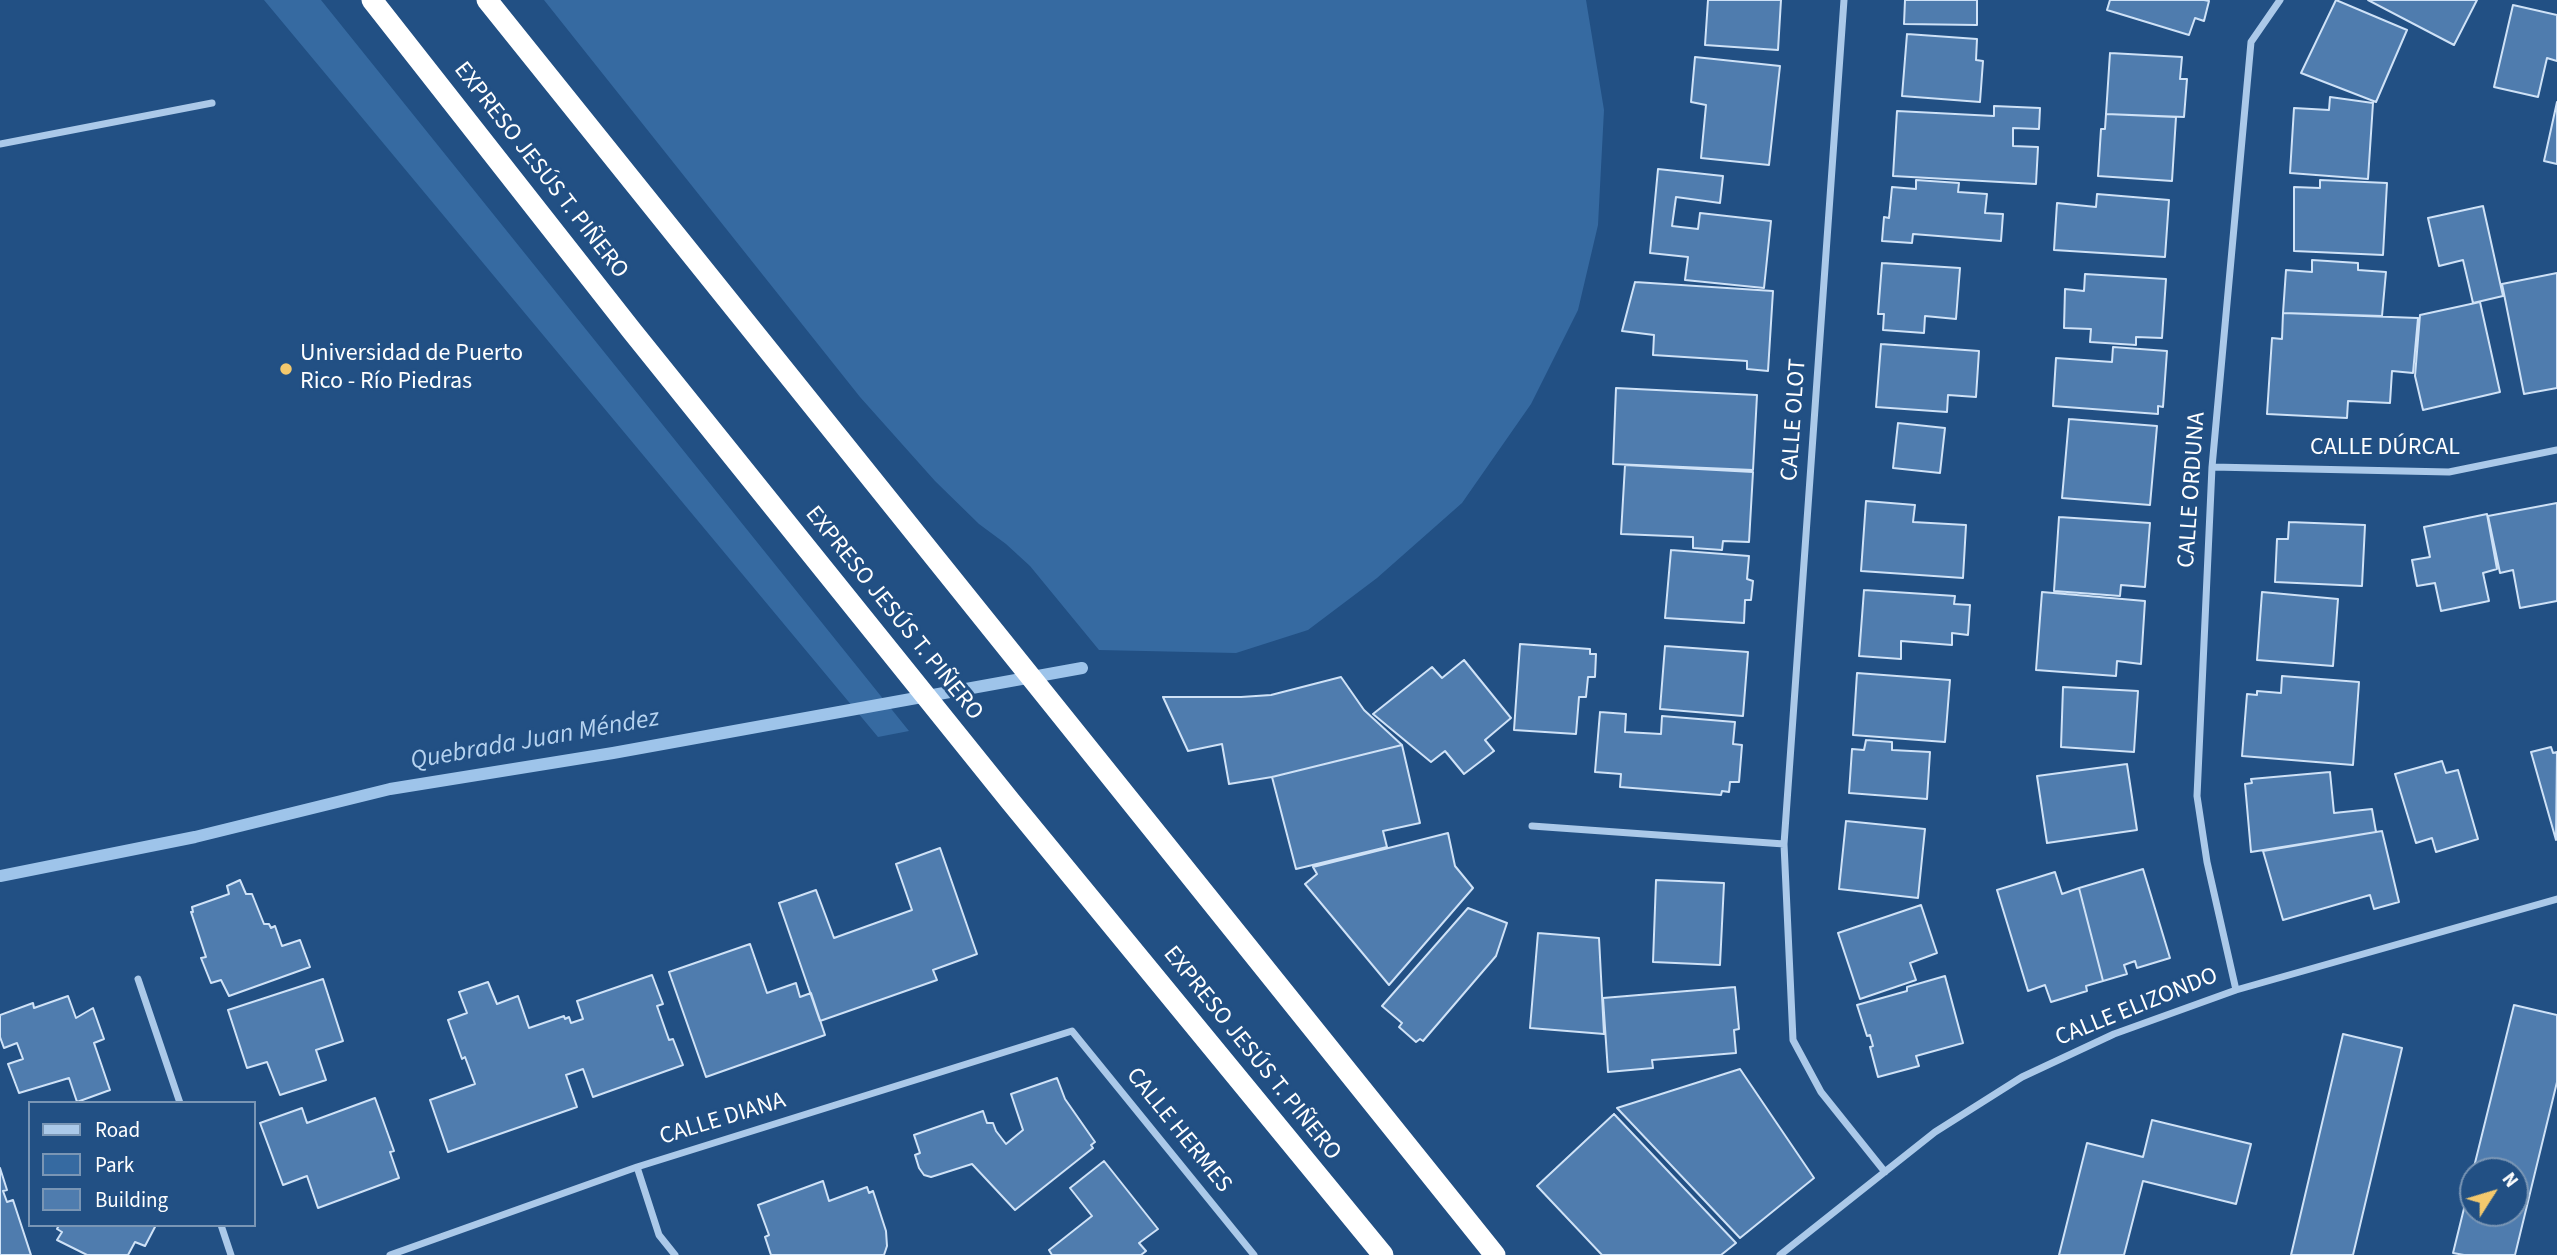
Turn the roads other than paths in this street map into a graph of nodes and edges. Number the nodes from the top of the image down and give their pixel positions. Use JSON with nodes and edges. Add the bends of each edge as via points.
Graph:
{"nodes":[{"id":1,"x":372,"y":0,"type":"edge"},
{"id":2,"x":487,"y":0,"type":"edge"},
{"id":3,"x":1844,"y":0,"type":"edge"},
{"id":4,"x":2280,"y":0,"type":"edge"},
{"id":5,"x":212,"y":103,"type":"dead end"},
{"id":6,"x":0,"y":144,"type":"edge"},
{"id":7,"x":2557,"y":450,"type":"edge"},
{"id":8,"x":2212,"y":467,"type":"junction"},
{"id":9,"x":1532,"y":826,"type":"dead end"},
{"id":10,"x":1784,"y":844,"type":"junction"},
{"id":11,"x":2557,"y":899,"type":"edge"},
{"id":12,"x":138,"y":979,"type":"dead end"},
{"id":13,"x":2236,"y":990,"type":"junction"},
{"id":14,"x":1072,"y":1031,"type":"joint"},
{"id":15,"x":179,"y":1101,"type":"edge"},
{"id":16,"x":637,"y":1167,"type":"junction"},
{"id":17,"x":1885,"y":1172,"type":"junction"},
{"id":18,"x":222,"y":1227,"type":"edge"},
{"id":19,"x":231,"y":1255,"type":"edge"},
{"id":20,"x":390,"y":1255,"type":"edge"},
{"id":21,"x":675,"y":1255,"type":"edge"},
{"id":22,"x":1254,"y":1255,"type":"edge"},
{"id":23,"x":1383,"y":1255,"type":"edge"},
{"id":24,"x":1495,"y":1255,"type":"edge"},
{"id":25,"x":1780,"y":1255,"type":"edge"}],
"edges":[{"from":1,"to":23,"type":"highway","name":"EXPRESO JESÚS T. PIÑERO","via":[[887,649]]},
{"from":2,"to":24,"type":"highway"},
{"from":3,"to":10,"type":"street","name":"CALLE OLOT"},
{"from":4,"to":8,"type":"street","name":"CALLE ORDUNA","via":[[2251,42]]},
{"from":5,"to":6,"type":"street"},
{"from":7,"to":8,"type":"street","name":"CALLE DÚRCAL","via":[[2449,472]]},
{"from":8,"to":13,"type":"street","name":"CALLE ORDUNA","via":[[2197,796]]},
{"from":9,"to":10,"type":"street"},
{"from":10,"to":17,"type":"street","name":"CALLE OLOT","via":[[1793,1040],[1821,1092]]},
{"from":11,"to":13,"type":"street","name":"CALLE ELIZONDO"},
{"from":12,"to":15,"type":"street"},
{"from":13,"to":17,"type":"street","name":"CALLE ELIZONDO","via":[[2114,1034],[2022,1077],[1935,1132]]},
{"from":14,"to":16,"type":"street","name":"CALLE DIANA"},
{"from":14,"to":22,"type":"street","name":"CALLE HERMES"},
{"from":16,"to":20,"type":"street","name":"CALLE DIANA"},
{"from":16,"to":21,"type":"street","via":[[659,1235]]},
{"from":17,"to":25,"type":"street","name":"CALLE ELIZONDO"},
{"from":18,"to":19,"type":"street"}]}
